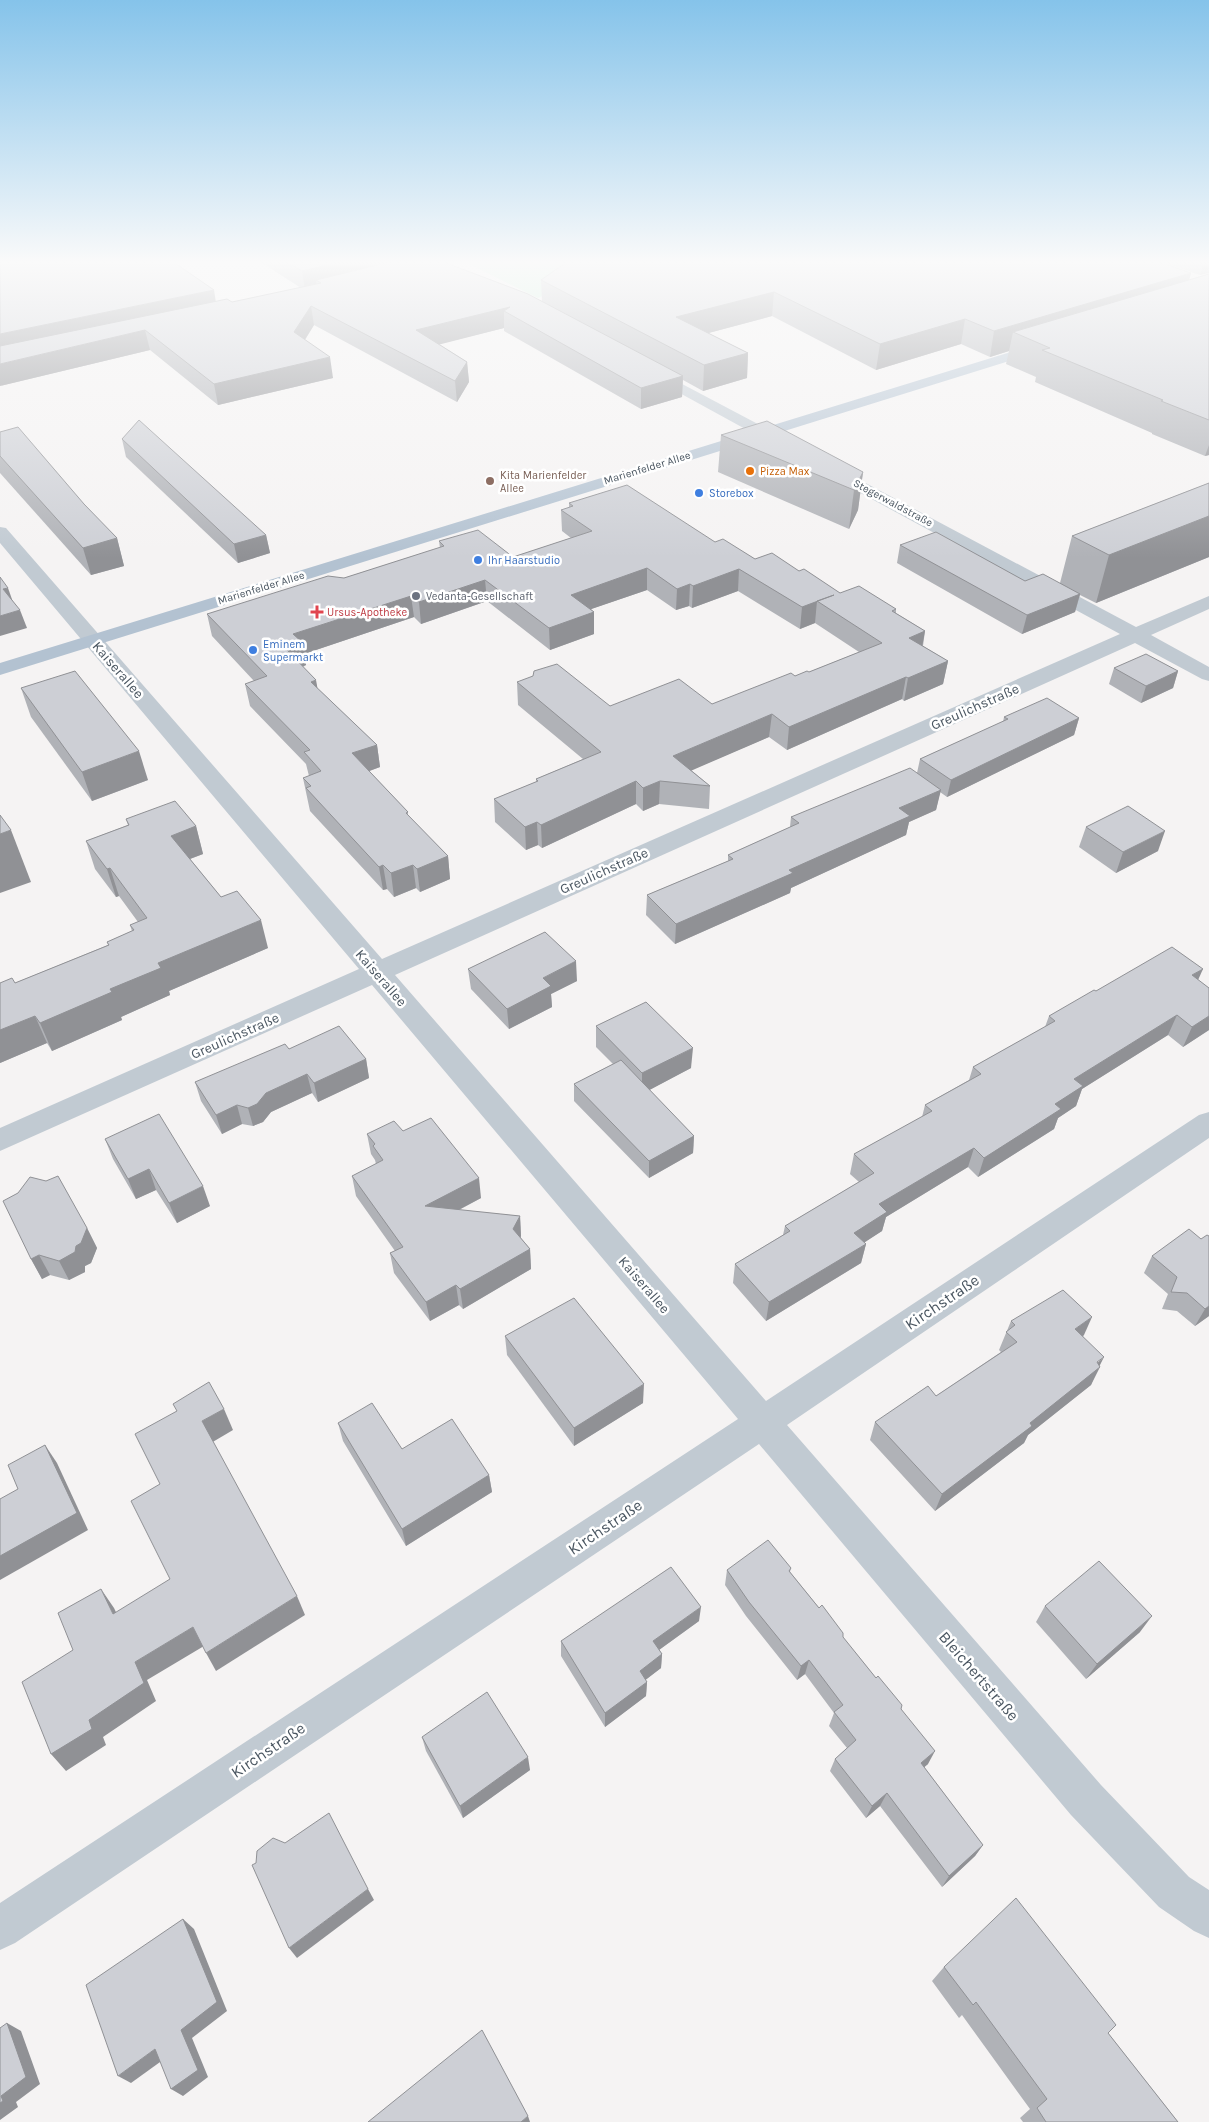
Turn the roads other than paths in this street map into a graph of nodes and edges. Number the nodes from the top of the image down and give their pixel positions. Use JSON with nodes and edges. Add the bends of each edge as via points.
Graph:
{"nodes":[{"id":1,"x":996,"y":360,"type":"edge"},
{"id":2,"x":637,"y":364,"type":"edge"},
{"id":3,"x":763,"y":432,"type":"junction"},
{"id":4,"x":0,"y":532,"type":"edge"},
{"id":5,"x":1209,"y":602,"type":"edge"},
{"id":6,"x":1136,"y":635,"type":"junction"},
{"id":7,"x":92,"y":641,"type":"junction"},
{"id":8,"x":0,"y":669,"type":"edge"},
{"id":9,"x":1209,"y":674,"type":"edge"},
{"id":10,"x":377,"y":973,"type":"junction"},
{"id":11,"x":1209,"y":1123,"type":"edge"},
{"id":12,"x":0,"y":1140,"type":"edge"},
{"id":13,"x":761,"y":1423,"type":"junction"},
{"id":14,"x":1209,"y":1916,"type":"edge"},
{"id":15,"x":0,"y":1928,"type":"edge"}],
"edges":[{"from":1,"to":3,"type":"main road","name":"Marienfelder Allee"},
{"from":2,"to":3,"type":"street","name":"Stegerwaldstraße"},
{"from":3,"to":6,"type":"street","name":"Stegerwaldstraße"},
{"from":3,"to":7,"type":"main road","name":"Marienfelder Allee"},
{"from":4,"to":7,"type":"street","name":"Kaiserallee"},
{"from":5,"to":6,"type":"street","name":"Greulichstraße"},
{"from":6,"to":9,"type":"street","name":"Stegerwaldstraße"},
{"from":6,"to":10,"type":"street","name":"Greulichstraße"},
{"from":7,"to":8,"type":"main road","name":"Marienfelder Allee"},
{"from":7,"to":10,"type":"street","name":"Kaiserallee"},
{"from":10,"to":12,"type":"street","name":"Greulichstraße"},
{"from":10,"to":13,"type":"street","name":"Kaiserallee"},
{"from":11,"to":13,"type":"street","name":"Kirchstraße"},
{"from":13,"to":14,"type":"street","name":"Bleichertstraße","via":[[1113,1831],[1174,1892]]},
{"from":13,"to":15,"type":"street","name":"Kirchstraße"}]}
